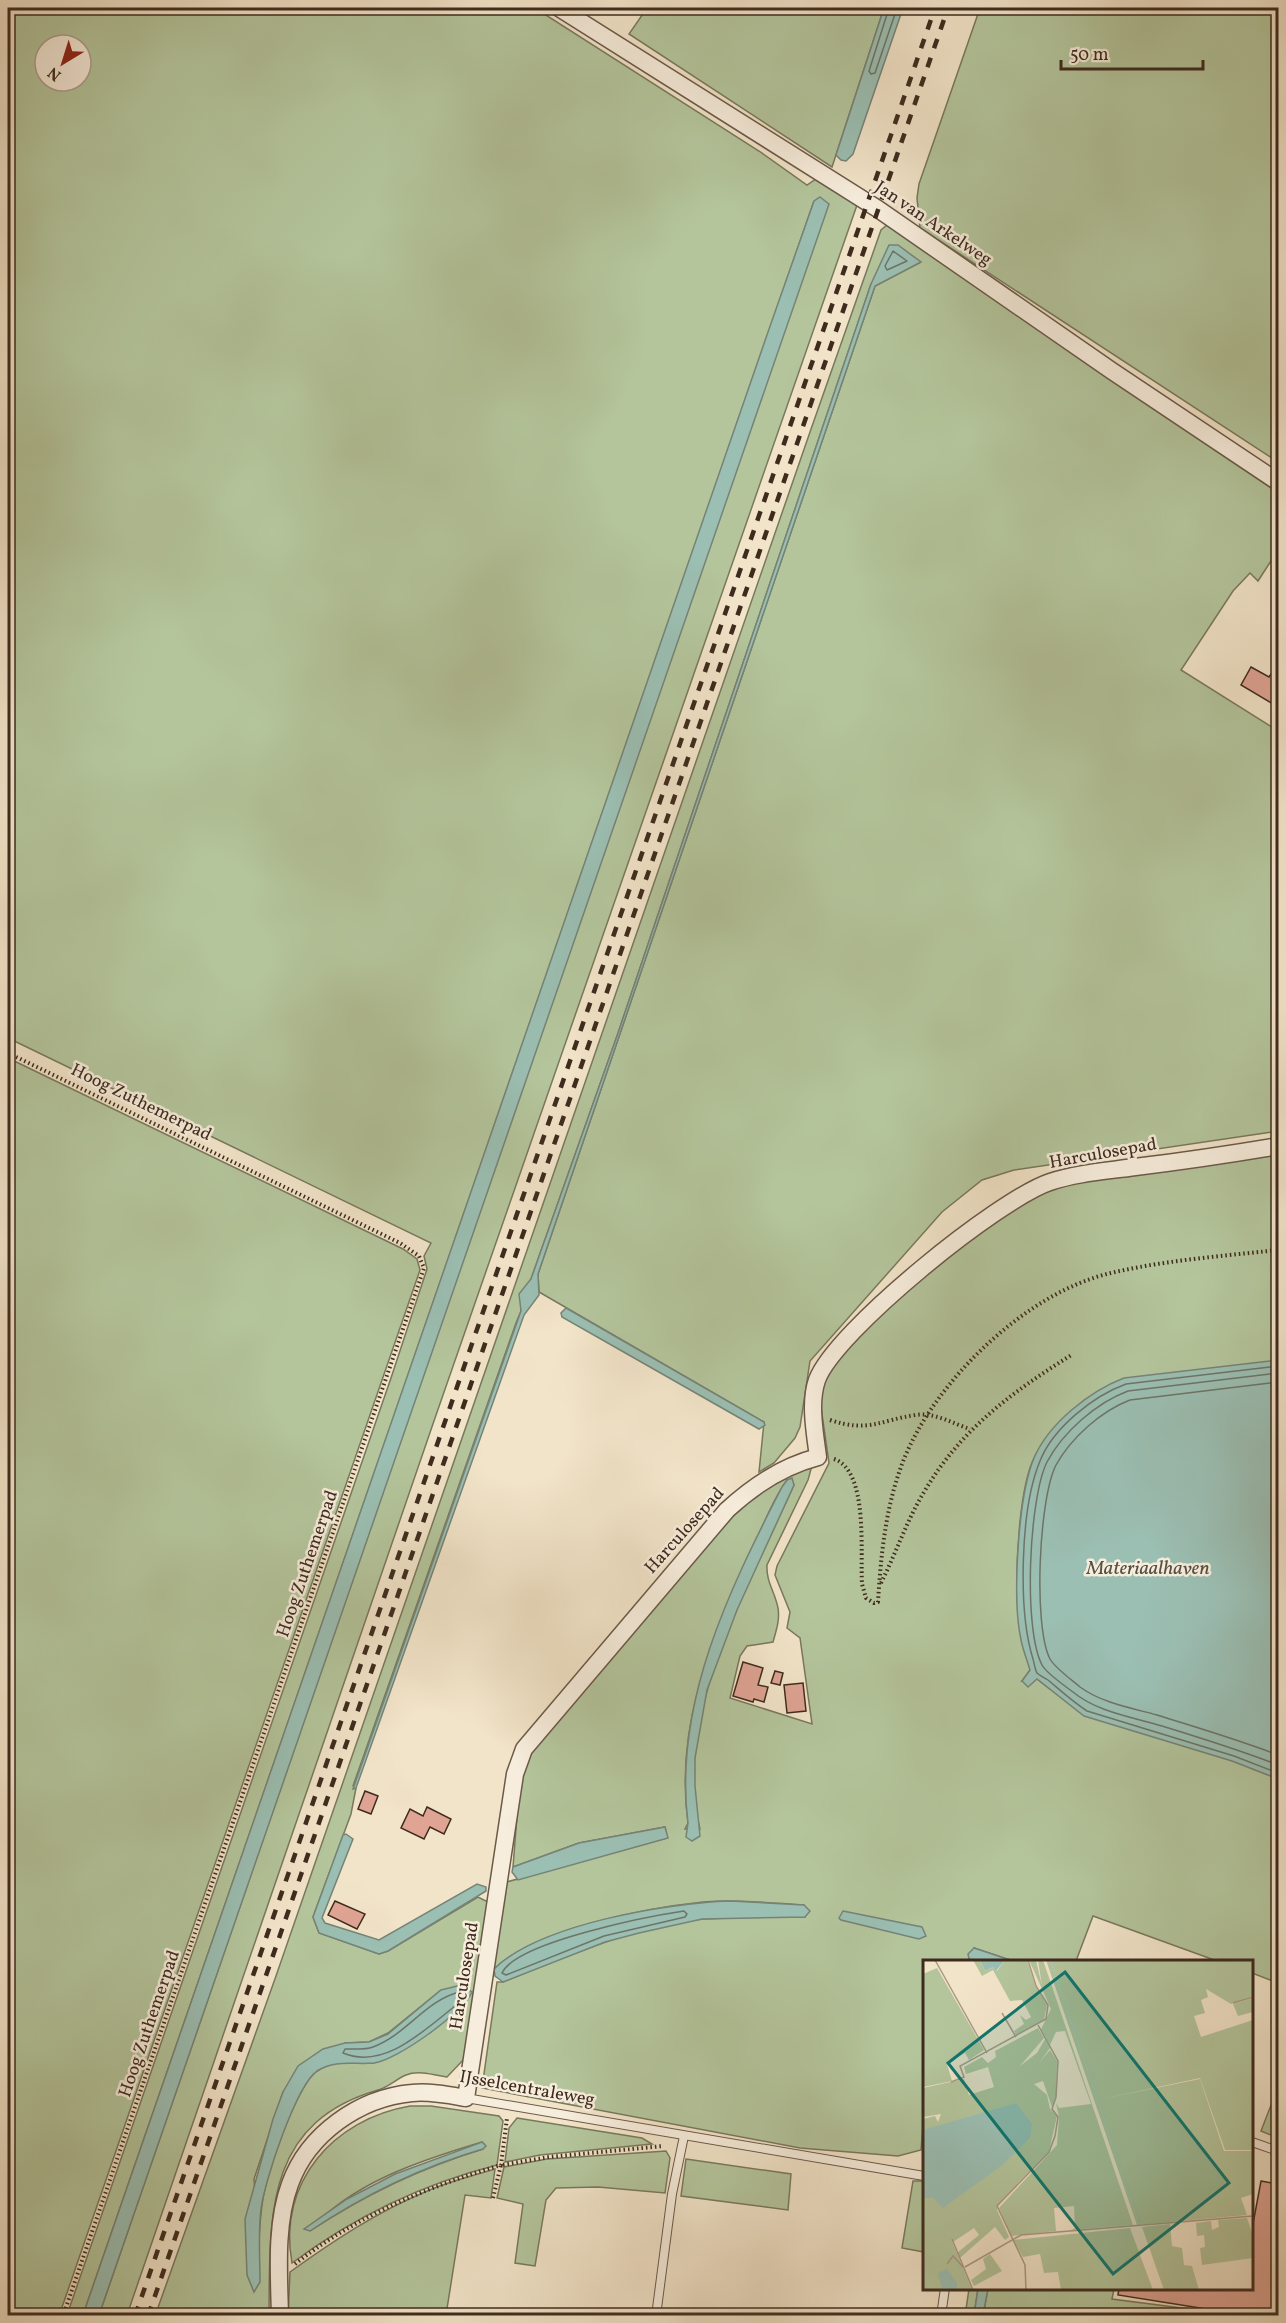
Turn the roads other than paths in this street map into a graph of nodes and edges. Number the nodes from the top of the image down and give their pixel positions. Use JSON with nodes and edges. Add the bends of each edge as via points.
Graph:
{"nodes":[{"id":1,"x":559,"y":8,"type":"edge"},
{"id":2,"x":1278,"y":482,"type":"edge"},
{"id":3,"x":1278,"y":1146,"type":"edge"},
{"id":4,"x":466,"y":2098,"type":"junction"},
{"id":5,"x":684,"y":2136,"type":"junction"},
{"id":6,"x":1253,"y":2143,"type":"edge"},
{"id":7,"x":1278,"y":2151,"type":"edge"},
{"id":8,"x":923,"y":2176,"type":"edge"},
{"id":9,"x":945,"y":2290,"type":"edge"},
{"id":10,"x":280,"y":2316,"type":"edge"},
{"id":11,"x":656,"y":2316,"type":"edge"},
{"id":12,"x":941,"y":2316,"type":"edge"}],
"edges":[{"from":1,"to":2,"type":"street","name":"Jan van Arkelweg","via":[[878,209]]},
{"from":3,"to":4,"type":"street","name":"Harculosepad","via":[[1047,1182],[1018,1196],[941,1253],[834,1354],[818,1380],[814,1417],[818,1457],[794,1464],[750,1490],[727,1510],[524,1749],[515,1774]]},
{"from":4,"to":5,"type":"lane","name":"IJsselcentraleweg"},
{"from":4,"to":10,"type":"street","name":"IJsselcentraleweg","via":[[412,2092],[350,2113],[322,2133],[289,2185],[281,2229]]},
{"from":5,"to":8,"type":"lane","name":"IJsselcentraleweg"},
{"from":5,"to":11,"type":"lane"},
{"from":6,"to":7,"type":"lane"},
{"from":9,"to":12,"type":"lane"}]}
